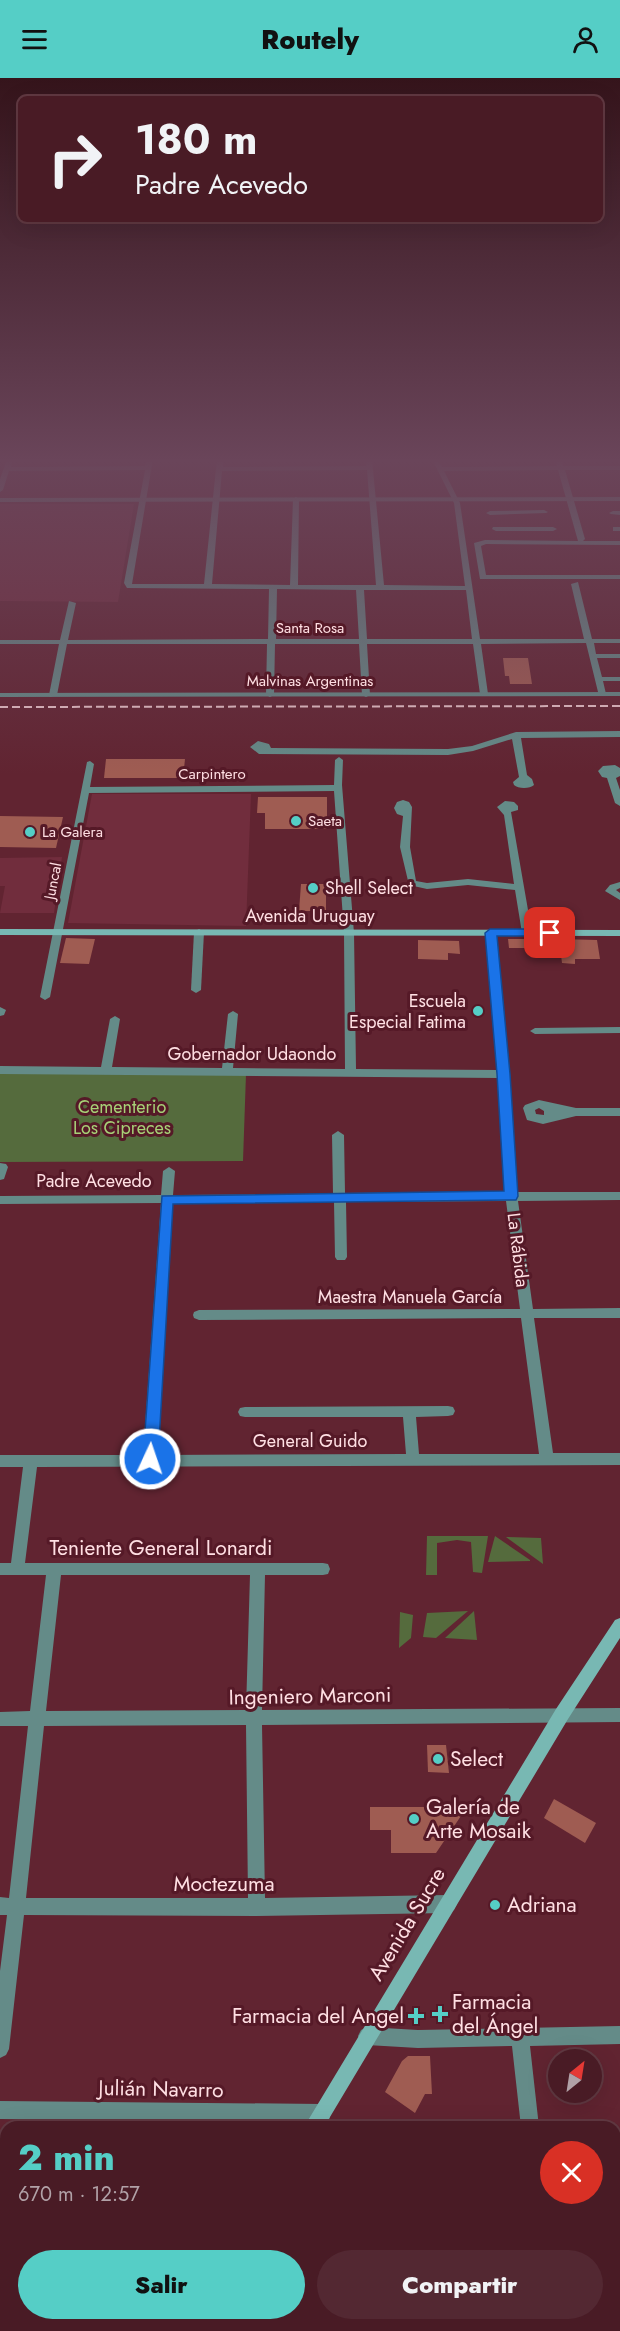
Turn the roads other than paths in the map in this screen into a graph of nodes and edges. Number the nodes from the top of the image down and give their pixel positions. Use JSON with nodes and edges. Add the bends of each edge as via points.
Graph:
{"nodes":[{"id":1,"x":131,"y":564,"type":"edge"},
{"id":2,"x":211,"y":564,"type":"edge"},
{"id":3,"x":295,"y":564,"type":"edge"},
{"id":4,"x":378,"y":564,"type":"edge"},
{"id":5,"x":467,"y":564,"type":"edge"},
{"id":6,"x":481,"y":564,"type":"edge"},
{"id":7,"x":620,"y":577,"type":"edge"},
{"id":8,"x":575,"y":584,"type":"junction"},
{"id":9,"x":620,"y":584,"type":"edge"},
{"id":10,"x":470,"y":586,"type":"junction"},
{"id":11,"x":208,"y":587,"type":"junction"},
{"id":12,"x":273,"y":587,"type":"junction"},
{"id":13,"x":294,"y":587,"type":"junction"},
{"id":14,"x":360,"y":587,"type":"junction"},
{"id":15,"x":380,"y":588,"type":"junction"},
{"id":16,"x":72,"y":603,"type":"dead end"},
{"id":17,"x":272,"y":641,"type":"junction"},
{"id":18,"x":363,"y":641,"type":"junction"},
{"id":19,"x":477,"y":641,"type":"junction"},
{"id":20,"x":589,"y":641,"type":"junction"},
{"id":21,"x":620,"y":641,"type":"edge"},
{"id":22,"x":0,"y":642,"type":"edge"},
{"id":23,"x":63,"y":642,"type":"junction"},
{"id":24,"x":593,"y":656,"type":"junction"},
{"id":25,"x":620,"y":656,"type":"edge"},
{"id":26,"x":598,"y":679,"type":"junction"},
{"id":27,"x":620,"y":679,"type":"edge"},
{"id":28,"x":366,"y":694,"type":"junction"},
{"id":29,"x":484,"y":694,"type":"junction"},
{"id":30,"x":602,"y":694,"type":"junction"},
{"id":31,"x":620,"y":694,"type":"edge"},
{"id":32,"x":0,"y":695,"type":"edge"},
{"id":33,"x":53,"y":695,"type":"junction"},
{"id":34,"x":270,"y":695,"type":"junction"},
{"id":35,"x":620,"y":734,"type":"edge"},
{"id":36,"x":516,"y":740,"type":"junction"},
{"id":37,"x":268,"y":750,"type":"dead end"},
{"id":38,"x":331,"y":751,"type":"junction"},
{"id":39,"x":349,"y":752,"type":"junction"},
{"id":40,"x":339,"y":760,"type":"junction"},
{"id":41,"x":90,"y":764,"type":"dead end"},
{"id":42,"x":611,"y":777,"type":"dead end"},
{"id":43,"x":523,"y":778,"type":"dead end"},
{"id":44,"x":339,"y":788,"type":"junction"},
{"id":45,"x":85,"y":790,"type":"junction"},
{"id":46,"x":620,"y":803,"type":"edge"},
{"id":47,"x":404,"y":812,"type":"dead end"},
{"id":48,"x":508,"y":812,"type":"dead end"},
{"id":49,"x":620,"y":885,"type":"edge"},
{"id":50,"x":519,"y":887,"type":"junction"},
{"id":51,"x":620,"y":897,"type":"edge"},
{"id":52,"x":0,"y":932,"type":"edge"},
{"id":53,"x":59,"y":932,"type":"junction"},
{"id":54,"x":199,"y":932,"type":"junction"},
{"id":55,"x":349,"y":933,"type":"junction"},
{"id":56,"x":490,"y":933,"type":"junction"},
{"id":57,"x":527,"y":933,"type":"junction"},
{"id":58,"x":620,"y":933,"type":"edge"},
{"id":59,"x":196,"y":990,"type":"dead end"},
{"id":60,"x":45,"y":996,"type":"dead end"},
{"id":61,"x":232,"y":1014,"type":"dead end"},
{"id":62,"x":115,"y":1019,"type":"dead end"},
{"id":63,"x":620,"y":1030,"type":"edge"},
{"id":64,"x":535,"y":1031,"type":"dead end"},
{"id":65,"x":0,"y":1070,"type":"edge"},
{"id":66,"x":227,"y":1070,"type":"junction"},
{"id":67,"x":106,"y":1071,"type":"junction"},
{"id":68,"x":351,"y":1072,"type":"junction"},
{"id":69,"x":504,"y":1074,"type":"junction"},
{"id":70,"x":548,"y":1112,"type":"dead end"},
{"id":71,"x":620,"y":1112,"type":"edge"},
{"id":72,"x":338,"y":1135,"type":"dead end"},
{"id":73,"x":169,"y":1171,"type":"dead end"},
{"id":74,"x":511,"y":1196,"type":"junction"},
{"id":75,"x":620,"y":1196,"type":"edge"},
{"id":76,"x":339,"y":1198,"type":"junction"},
{"id":77,"x":167,"y":1199,"type":"junction"},
{"id":78,"x":0,"y":1200,"type":"edge"},
{"id":79,"x":341,"y":1257,"type":"dead end"},
{"id":80,"x":620,"y":1313,"type":"edge"},
{"id":81,"x":199,"y":1315,"type":"dead end"},
{"id":82,"x":526,"y":1315,"type":"junction"},
{"id":83,"x":409,"y":1411,"type":"junction"},
{"id":84,"x":448,"y":1411,"type":"dead end"},
{"id":85,"x":245,"y":1412,"type":"dead end"},
{"id":86,"x":150,"y":1459,"type":"junction"},
{"id":87,"x":413,"y":1459,"type":"junction"},
{"id":88,"x":547,"y":1459,"type":"junction"},
{"id":89,"x":620,"y":1459,"type":"edge"},
{"id":90,"x":31,"y":1460,"type":"junction"},
{"id":91,"x":0,"y":1461,"type":"edge"},
{"id":92,"x":258,"y":1568,"type":"junction"},
{"id":93,"x":0,"y":1569,"type":"edge"},
{"id":94,"x":17,"y":1569,"type":"junction"},
{"id":95,"x":54,"y":1569,"type":"junction"},
{"id":96,"x":323,"y":1569,"type":"dead end"},
{"id":97,"x":620,"y":1625,"type":"edge"},
{"id":98,"x":562,"y":1714,"type":"junction"},
{"id":99,"x":620,"y":1715,"type":"edge"},
{"id":100,"x":39,"y":1718,"type":"junction"},
{"id":101,"x":254,"y":1718,"type":"junction"},
{"id":102,"x":0,"y":1719,"type":"edge"},
{"id":103,"x":448,"y":1904,"type":"junction"},
{"id":104,"x":8,"y":1906,"type":"edge"},
{"id":105,"x":257,"y":1907,"type":"junction"},
{"id":106,"x":620,"y":2035,"type":"edge"},
{"id":107,"x":367,"y":2036,"type":"junction"},
{"id":108,"x":520,"y":2037,"type":"junction"},
{"id":109,"x":0,"y":2049,"type":"edge"},
{"id":110,"x":0,"y":2110,"type":"edge"},
{"id":111,"x":318,"y":2120,"type":"edge"},
{"id":112,"x":529,"y":2121,"type":"edge"}],
"edges":[{"from":1,"to":11,"type":"street","via":[[130,586]]},
{"from":2,"to":11,"type":"street"},
{"from":3,"to":13,"type":"street"},
{"from":4,"to":15,"type":"street"},
{"from":5,"to":10,"type":"street"},
{"from":6,"to":7,"type":"street","via":[[483,577]]},
{"from":8,"to":9,"type":"street"},
{"from":8,"to":10,"type":"street"},
{"from":8,"to":20,"type":"street"},
{"from":10,"to":15,"type":"street"},
{"from":10,"to":19,"type":"street"},
{"from":11,"to":12,"type":"street"},
{"from":12,"to":13,"type":"street"},
{"from":12,"to":17,"type":"street"},
{"from":13,"to":14,"type":"street"},
{"from":14,"to":15,"type":"street"},
{"from":14,"to":18,"type":"street"},
{"from":16,"to":23,"type":"street"},
{"from":17,"to":18,"type":"street","name":"Santa Rosa"},
{"from":17,"to":23,"type":"street","name":"Santa Rosa"},
{"from":17,"to":34,"type":"street"},
{"from":18,"to":19,"type":"street","name":"Santa Rosa"},
{"from":18,"to":28,"type":"street"},
{"from":19,"to":20,"type":"street","name":"Santa Rosa"},
{"from":19,"to":29,"type":"street"},
{"from":20,"to":21,"type":"street","name":"Santa Rosa"},
{"from":20,"to":24,"type":"street"},
{"from":22,"to":23,"type":"street","name":"Santa Rosa"},
{"from":23,"to":33,"type":"street"},
{"from":24,"to":25,"type":"street"},
{"from":24,"to":26,"type":"street"},
{"from":26,"to":27,"type":"street"},
{"from":26,"to":30,"type":"street"},
{"from":28,"to":29,"type":"street","name":"Malvinas Argentinas"},
{"from":28,"to":34,"type":"street","name":"Malvinas Argentinas"},
{"from":29,"to":30,"type":"street","name":"Malvinas Argentinas"},
{"from":30,"to":31,"type":"street","name":"Malvinas Argentinas"},
{"from":32,"to":33,"type":"street","name":"Malvinas Argentinas"},
{"from":33,"to":34,"type":"street","name":"Malvinas Argentinas"},
{"from":35,"to":36,"type":"street"},
{"from":36,"to":39,"type":"street","via":[[448,752]]},
{"from":36,"to":43,"type":"street"},
{"from":37,"to":38,"type":"street"},
{"from":38,"to":39,"type":"street"},
{"from":38,"to":40,"type":"street"},
{"from":39,"to":40,"type":"street"},
{"from":40,"to":44,"type":"street"},
{"from":41,"to":45,"type":"street","name":"Juncal"},
{"from":42,"to":46,"type":"street"},
{"from":44,"to":45,"type":"street","name":"Carpintero"},
{"from":44,"to":55,"type":"street"},
{"from":45,"to":53,"type":"street","name":"Juncal"},
{"from":47,"to":50,"type":"street","via":[[405,854],[410,880],[416,885],[459,882]]},
{"from":48,"to":50,"type":"street"},
{"from":49,"to":51,"type":"street","via":[[610,891]]},
{"from":50,"to":57,"type":"street"},
{"from":52,"to":53,"type":"main road","name":"Avenida Uruguay"},
{"from":53,"to":54,"type":"main road","name":"Avenida Uruguay"},
{"from":53,"to":60,"type":"street","name":"Juncal"},
{"from":54,"to":55,"type":"main road","name":"Avenida Uruguay"},
{"from":54,"to":59,"type":"street"},
{"from":55,"to":56,"type":"main road","name":"Avenida Uruguay"},
{"from":55,"to":68,"type":"street"},
{"from":56,"to":57,"type":"main road","name":"Avenida Uruguay"},
{"from":56,"to":69,"type":"street","name":"La Rábida"},
{"from":57,"to":58,"type":"main road","name":"Avenida Uruguay"},
{"from":61,"to":66,"type":"street"},
{"from":62,"to":67,"type":"street"},
{"from":63,"to":64,"type":"street"},
{"from":65,"to":67,"type":"street","name":"Gobernador Udaondo"},
{"from":66,"to":67,"type":"street","name":"Gobernador Udaondo"},
{"from":66,"to":68,"type":"street","name":"Gobernador Udaondo"},
{"from":68,"to":69,"type":"street","name":"Gobernador Udaondo"},
{"from":69,"to":74,"type":"street","name":"La Rábida"},
{"from":70,"to":71,"type":"street"},
{"from":72,"to":76,"type":"street"},
{"from":73,"to":77,"type":"street"},
{"from":74,"to":75,"type":"street","name":"Padre Acevedo"},
{"from":74,"to":76,"type":"street","name":"Padre Acevedo"},
{"from":74,"to":82,"type":"street","name":"La Rábida"},
{"from":76,"to":77,"type":"street","name":"Padre Acevedo"},
{"from":76,"to":79,"type":"street"},
{"from":77,"to":78,"type":"street","name":"Padre Acevedo"},
{"from":77,"to":86,"type":"street"},
{"from":80,"to":82,"type":"street","name":"Maestra Manuela García"},
{"from":81,"to":82,"type":"street","name":"Maestra Manuela García"},
{"from":82,"to":88,"type":"street","name":"La Rábida"},
{"from":83,"to":84,"type":"street"},
{"from":83,"to":85,"type":"street"},
{"from":83,"to":87,"type":"street"},
{"from":86,"to":87,"type":"street","name":"General Guido"},
{"from":86,"to":90,"type":"street","name":"General Guido"},
{"from":87,"to":88,"type":"street","name":"General Guido"},
{"from":88,"to":89,"type":"street","name":"General Guido"},
{"from":90,"to":91,"type":"street","name":"General Guido"},
{"from":90,"to":94,"type":"street"},
{"from":92,"to":95,"type":"street","name":"Teniente General Lonardi"},
{"from":92,"to":96,"type":"street","name":"Teniente General Lonardi"},
{"from":92,"to":101,"type":"street"},
{"from":93,"to":94,"type":"street","name":"Teniente General Lonardi"},
{"from":94,"to":95,"type":"street","name":"Teniente General Lonardi"},
{"from":95,"to":100,"type":"street"},
{"from":97,"to":98,"type":"main road","name":"Avenida Sucre"},
{"from":98,"to":99,"type":"street","name":"Ingeniero Marconi"},
{"from":98,"to":101,"type":"street","name":"Ingeniero Marconi"},
{"from":98,"to":103,"type":"main road","name":"Avenida Sucre"},
{"from":100,"to":101,"type":"street","name":"Ingeniero Marconi"},
{"from":100,"to":102,"type":"street","name":"Ingeniero Marconi"},
{"from":100,"to":104,"type":"street"},
{"from":101,"to":105,"type":"street"},
{"from":103,"to":105,"type":"street","name":"Moctezuma"},
{"from":103,"to":107,"type":"main road","name":"Avenida Sucre"},
{"from":104,"to":105,"type":"street","name":"Moctezuma"},
{"from":104,"to":109,"type":"street"},
{"from":106,"to":108,"type":"street"},
{"from":107,"to":108,"type":"street"},
{"from":107,"to":111,"type":"main road","name":"Avenida Sucre"},
{"from":108,"to":112,"type":"street"},
{"from":110,"to":111,"type":"street","name":"Julián Navarro"}]}
